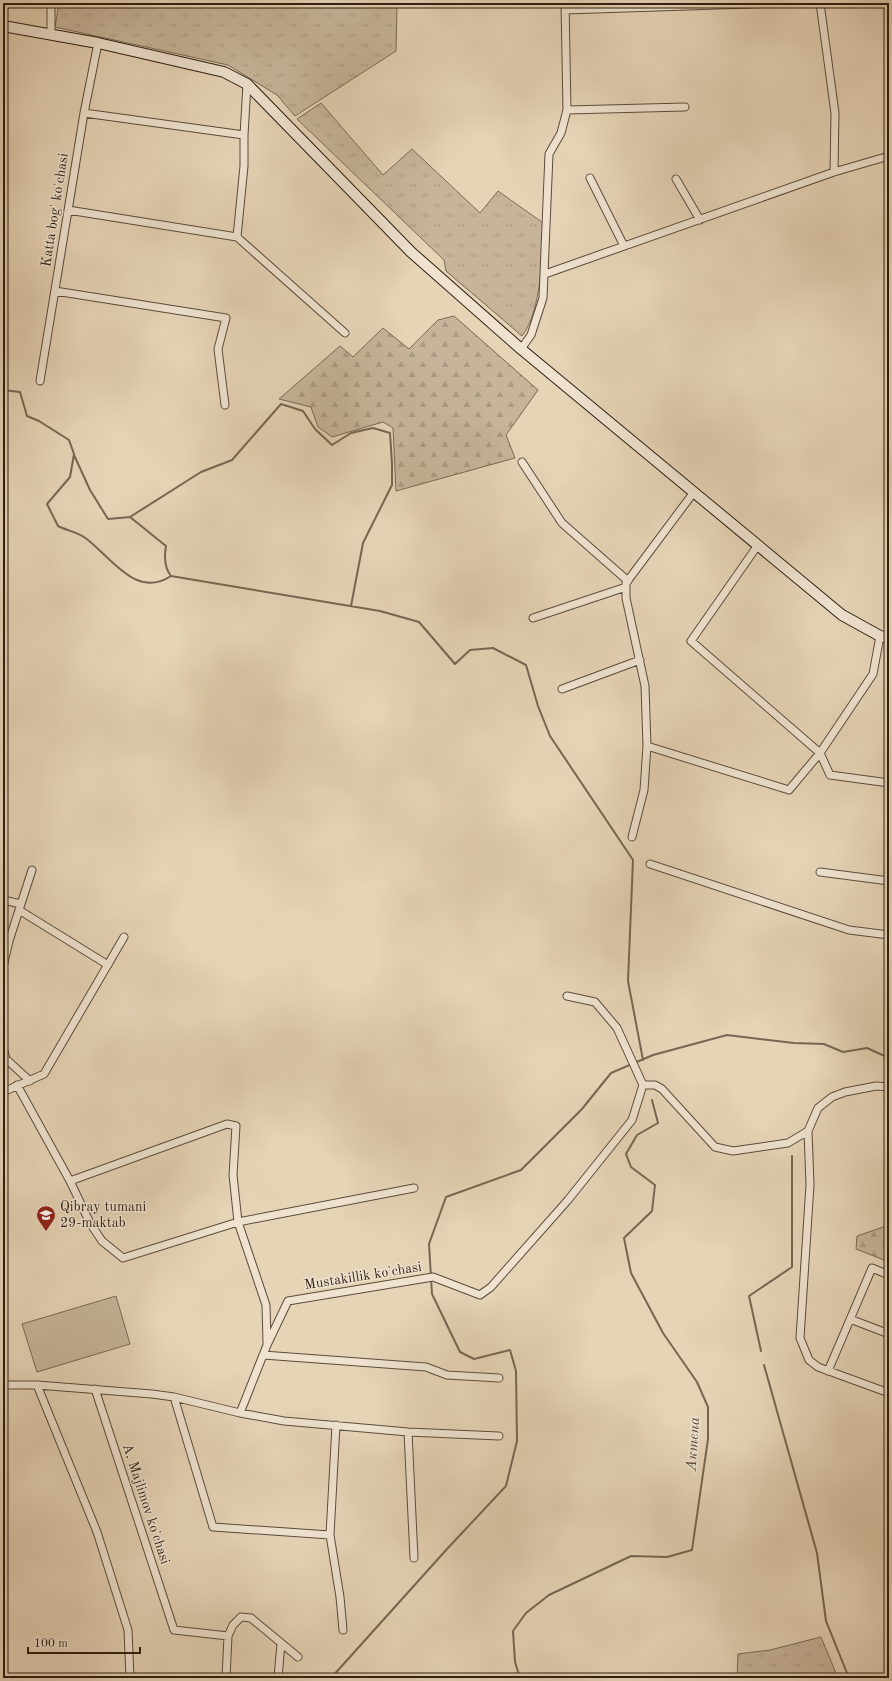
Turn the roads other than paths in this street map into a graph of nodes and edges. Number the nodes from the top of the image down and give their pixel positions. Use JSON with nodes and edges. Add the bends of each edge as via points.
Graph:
{"nodes":[{"id":1,"x":51,"y":3,"type":"edge"},
{"id":2,"x":781,"y":3,"type":"edge"},
{"id":3,"x":820,"y":3,"type":"edge"},
{"id":4,"x":565,"y":7,"type":"edge"},
{"id":5,"x":3,"y":26,"type":"edge"},
{"id":6,"x":51,"y":33,"type":"junction"},
{"id":7,"x":98,"y":42,"type":"junction"},
{"id":8,"x":247,"y":84,"type":"junction"},
{"id":9,"x":685,"y":107,"type":"dead end"},
{"id":10,"x":567,"y":110,"type":"junction"},
{"id":11,"x":84,"y":113,"type":"junction"},
{"id":12,"x":244,"y":135,"type":"junction"},
{"id":13,"x":889,"y":156,"type":"edge"},
{"id":14,"x":834,"y":172,"type":"junction"},
{"id":15,"x":590,"y":178,"type":"dead end"},
{"id":16,"x":676,"y":179,"type":"dead end"},
{"id":17,"x":68,"y":210,"type":"junction"},
{"id":18,"x":700,"y":220,"type":"junction"},
{"id":19,"x":237,"y":237,"type":"junction"},
{"id":20,"x":624,"y":246,"type":"junction"},
{"id":21,"x":545,"y":274,"type":"junction"},
{"id":22,"x":55,"y":291,"type":"junction"},
{"id":23,"x":345,"y":333,"type":"dead end"},
{"id":24,"x":521,"y":349,"type":"junction"},
{"id":25,"x":40,"y":381,"type":"dead end"},
{"id":26,"x":225,"y":405,"type":"dead end"},
{"id":27,"x":522,"y":462,"type":"dead end"},
{"id":28,"x":694,"y":492,"type":"junction"},
{"id":29,"x":758,"y":546,"type":"junction"},
{"id":30,"x":627,"y":584,"type":"junction"},
{"id":31,"x":533,"y":618,"type":"dead end"},
{"id":32,"x":884,"y":637,"type":"edge"},
{"id":33,"x":640,"y":660,"type":"junction"},
{"id":34,"x":562,"y":689,"type":"dead end"},
{"id":35,"x":647,"y":746,"type":"junction"},
{"id":36,"x":820,"y":753,"type":"junction"},
{"id":37,"x":889,"y":783,"type":"edge"},
{"id":38,"x":632,"y":837,"type":"dead end"},
{"id":39,"x":650,"y":864,"type":"dead end"},
{"id":40,"x":32,"y":870,"type":"dead end"},
{"id":41,"x":820,"y":872,"type":"dead end"},
{"id":42,"x":889,"y":881,"type":"edge"},
{"id":43,"x":3,"y":900,"type":"edge"},
{"id":44,"x":20,"y":907,"type":"junction"},
{"id":45,"x":889,"y":935,"type":"edge"},
{"id":46,"x":124,"y":938,"type":"dead end"},
{"id":47,"x":108,"y":965,"type":"junction"},
{"id":48,"x":3,"y":967,"type":"edge"},
{"id":49,"x":567,"y":996,"type":"dead end"},
{"id":50,"x":3,"y":1048,"type":"edge"},
{"id":51,"x":30,"y":1081,"type":"junction"},
{"id":52,"x":17,"y":1085,"type":"junction"},
{"id":53,"x":643,"y":1085,"type":"junction"},
{"id":54,"x":889,"y":1087,"type":"edge"},
{"id":55,"x":3,"y":1092,"type":"edge"},
{"id":56,"x":808,"y":1131,"type":"junction"},
{"id":57,"x":70,"y":1181,"type":"junction"},
{"id":58,"x":414,"y":1188,"type":"dead end"},
{"id":59,"x":238,"y":1222,"type":"junction"},
{"id":60,"x":889,"y":1275,"type":"edge"},
{"id":61,"x":850,"y":1319,"type":"junction"},
{"id":62,"x":889,"y":1334,"type":"edge"},
{"id":63,"x":267,"y":1345,"type":"junction"},
{"id":64,"x":263,"y":1354,"type":"junction"},
{"id":65,"x":828,"y":1371,"type":"junction"},
{"id":66,"x":500,"y":1378,"type":"dead end"},
{"id":67,"x":3,"y":1385,"type":"edge"},
{"id":68,"x":37,"y":1385,"type":"junction"},
{"id":69,"x":95,"y":1389,"type":"junction"},
{"id":70,"x":889,"y":1393,"type":"edge"},
{"id":71,"x":174,"y":1397,"type":"junction"},
{"id":72,"x":240,"y":1413,"type":"junction"},
{"id":73,"x":336,"y":1425,"type":"junction"},
{"id":74,"x":408,"y":1432,"type":"junction"},
{"id":75,"x":498,"y":1436,"type":"dead end"},
{"id":76,"x":330,"y":1535,"type":"junction"},
{"id":77,"x":414,"y":1558,"type":"dead end"},
{"id":78,"x":343,"y":1630,"type":"dead end"},
{"id":79,"x":228,"y":1636,"type":"junction"},
{"id":80,"x":281,"y":1643,"type":"junction"},
{"id":81,"x":298,"y":1657,"type":"dead end"},
{"id":82,"x":130,"y":1678,"type":"edge"},
{"id":83,"x":226,"y":1678,"type":"edge"},
{"id":84,"x":278,"y":1678,"type":"edge"}],
"edges":[{"from":1,"to":6,"type":"street"},
{"from":2,"to":4,"type":"street"},
{"from":3,"to":14,"type":"street","via":[[835,113]]},
{"from":4,"to":10,"type":"street"},
{"from":5,"to":6,"type":"main road"},
{"from":6,"to":7,"type":"main road"},
{"from":7,"to":8,"type":"main road","via":[[224,72]]},
{"from":7,"to":11,"type":"street","name":"Katta bog' ko'chasi"},
{"from":8,"to":12,"type":"street"},
{"from":8,"to":24,"type":"main road","via":[[411,252]]},
{"from":9,"to":10,"type":"street"},
{"from":10,"to":21,"type":"street","via":[[561,133],[550,154]]},
{"from":11,"to":12,"type":"street"},
{"from":11,"to":17,"type":"street","name":"Katta bog' ko'chasi"},
{"from":12,"to":19,"type":"street","via":[[244,166]]},
{"from":13,"to":14,"type":"street"},
{"from":14,"to":18,"type":"street"},
{"from":15,"to":20,"type":"street"},
{"from":16,"to":18,"type":"street"},
{"from":17,"to":19,"type":"street"},
{"from":17,"to":22,"type":"street","name":"Katta bog' ko'chasi"},
{"from":18,"to":20,"type":"street"},
{"from":19,"to":23,"type":"street"},
{"from":20,"to":21,"type":"street"},
{"from":21,"to":24,"type":"street","via":[[543,298],[531,334]]},
{"from":22,"to":25,"type":"street","name":"Katta bog' ko'chasi"},
{"from":22,"to":26,"type":"street","via":[[226,318],[218,349]]},
{"from":24,"to":28,"type":"main road"},
{"from":27,"to":30,"type":"street","via":[[562,523]]},
{"from":28,"to":29,"type":"main road"},
{"from":28,"to":30,"type":"street"},
{"from":29,"to":32,"type":"main road","via":[[842,615]]},
{"from":29,"to":36,"type":"street","via":[[691,641]]},
{"from":30,"to":31,"type":"street"},
{"from":30,"to":33,"type":"street","via":[[626,598]]},
{"from":32,"to":36,"type":"street","via":[[873,674]]},
{"from":33,"to":34,"type":"street"},
{"from":33,"to":35,"type":"street","via":[[645,686]]},
{"from":35,"to":36,"type":"street","via":[[789,790]]},
{"from":35,"to":38,"type":"street","via":[[644,790]]},
{"from":36,"to":37,"type":"street","via":[[830,775]]},
{"from":39,"to":45,"type":"street","via":[[849,930]]},
{"from":40,"to":44,"type":"street"},
{"from":41,"to":42,"type":"street"},
{"from":43,"to":44,"type":"street"},
{"from":44,"to":47,"type":"street"},
{"from":44,"to":48,"type":"street"},
{"from":46,"to":47,"type":"street"},
{"from":47,"to":51,"type":"street","via":[[44,1074]]},
{"from":49,"to":53,"type":"street","via":[[595,1002],[617,1028]]},
{"from":50,"to":51,"type":"street","via":[[6,1059]]},
{"from":51,"to":52,"type":"street"},
{"from":52,"to":55,"type":"street"},
{"from":52,"to":57,"type":"street"},
{"from":53,"to":56,"type":"street","via":[[655,1085],[662,1089],[715,1147],[733,1151],[788,1143]]},
{"from":53,"to":63,"type":"street","name":"Mustakillik ko'chasi","via":[[632,1120],[568,1200],[491,1287],[480,1294],[433,1277],[288,1301]]},
{"from":54,"to":56,"type":"street","via":[[876,1086],[832,1097],[818,1108]]},
{"from":56,"to":65,"type":"street","via":[[810,1185],[800,1338],[809,1360]]},
{"from":57,"to":59,"type":"street","via":[[90,1223],[102,1241],[123,1258]]},
{"from":57,"to":59,"type":"street","via":[[227,1124],[236,1126],[233,1174]]},
{"from":58,"to":59,"type":"street"},
{"from":59,"to":63,"type":"street","via":[[266,1305]]},
{"from":60,"to":61,"type":"street","via":[[872,1268]]},
{"from":61,"to":62,"type":"street"},
{"from":61,"to":65,"type":"street"},
{"from":63,"to":64,"type":"street","name":"Mustakillik ko'chasi"},
{"from":64,"to":66,"type":"street","via":[[426,1367],[447,1375]]},
{"from":64,"to":72,"type":"street","name":"Mustakillik ko'chasi"},
{"from":65,"to":70,"type":"street"},
{"from":67,"to":68,"type":"street"},
{"from":68,"to":69,"type":"street"},
{"from":68,"to":82,"type":"street","via":[[105,1554],[128,1630]]},
{"from":69,"to":71,"type":"street"},
{"from":69,"to":79,"type":"street","name":"A. Majlimov ko'chasi","via":[[174,1630]]},
{"from":71,"to":72,"type":"street"},
{"from":71,"to":76,"type":"street","via":[[212,1527]]},
{"from":72,"to":73,"type":"street","via":[[284,1421]]},
{"from":73,"to":74,"type":"street"},
{"from":73,"to":76,"type":"street"},
{"from":74,"to":75,"type":"street"},
{"from":74,"to":77,"type":"street"},
{"from":76,"to":78,"type":"street"},
{"from":79,"to":80,"type":"street","via":[[233,1625],[242,1617],[251,1618]]},
{"from":79,"to":83,"type":"street"},
{"from":80,"to":81,"type":"street"},
{"from":80,"to":84,"type":"street"}]}
